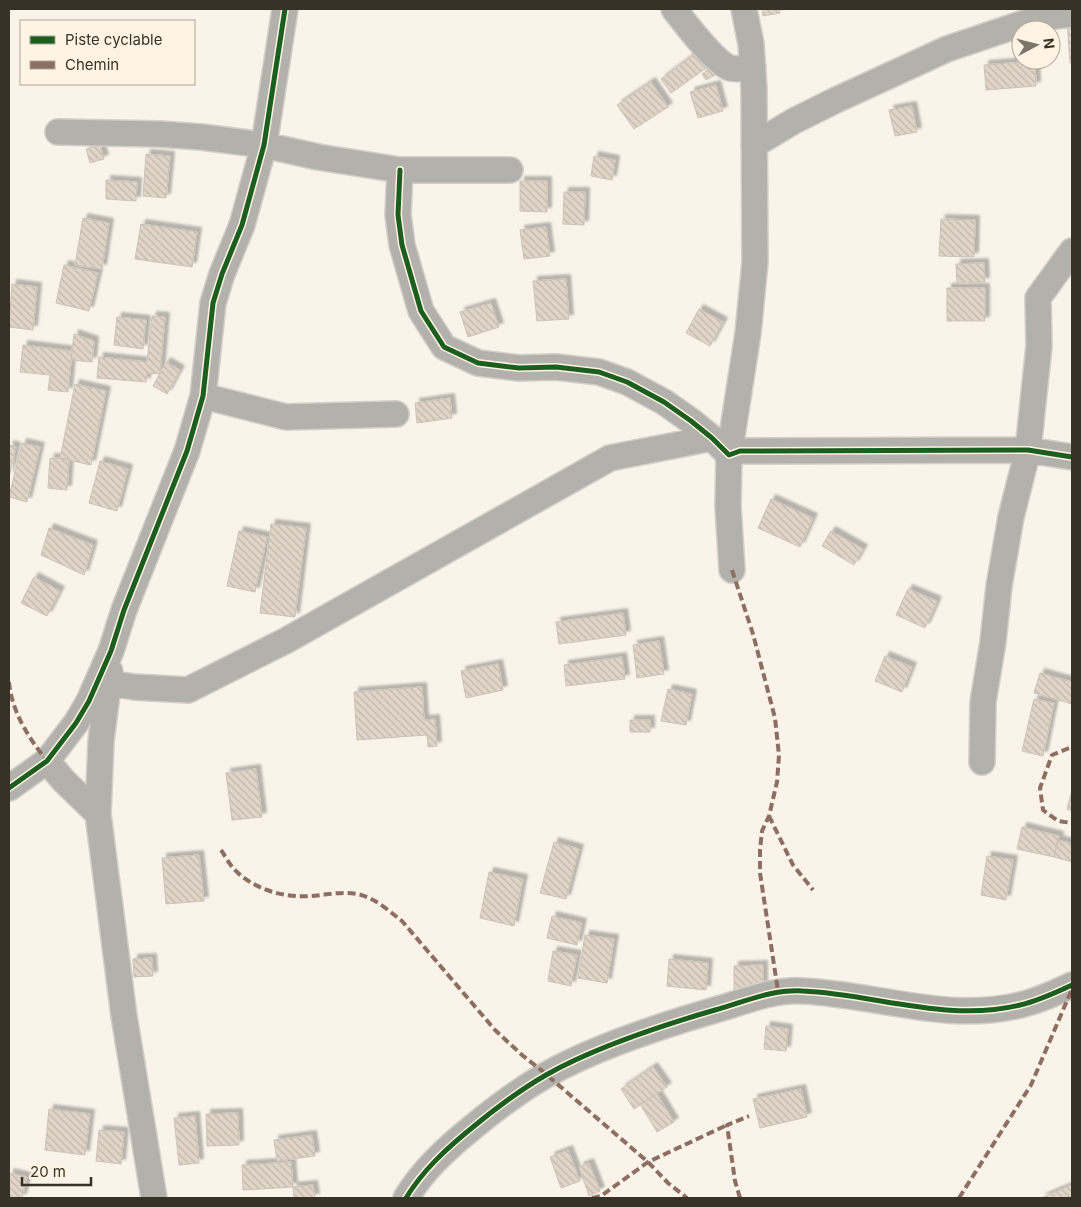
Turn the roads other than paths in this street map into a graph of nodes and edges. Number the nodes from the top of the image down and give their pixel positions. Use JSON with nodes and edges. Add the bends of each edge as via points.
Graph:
{"nodes":[{"id":1,"x":285,"y":9,"type":"edge"},
{"id":2,"x":674,"y":9,"type":"edge"},
{"id":3,"x":744,"y":9,"type":"edge"},
{"id":4,"x":1072,"y":14,"type":"edge"},
{"id":5,"x":753,"y":67,"type":"junction"},
{"id":6,"x":58,"y":132,"type":"dead end"},
{"id":7,"x":264,"y":145,"type":"junction"},
{"id":8,"x":754,"y":145,"type":"junction"},
{"id":9,"x":400,"y":170,"type":"junction"},
{"id":10,"x":510,"y":170,"type":"dead end"},
{"id":11,"x":1072,"y":251,"type":"edge"},
{"id":12,"x":203,"y":396,"type":"junction"},
{"id":13,"x":396,"y":414,"type":"dead end"},
{"id":14,"x":720,"y":446,"type":"junction"},
{"id":15,"x":1028,"y":450,"type":"junction"},
{"id":16,"x":1072,"y":457,"type":"edge"},
{"id":17,"x":732,"y":570,"type":"dead end"},
{"id":18,"x":111,"y":651,"type":"junction"},
{"id":19,"x":109,"y":683,"type":"junction"},
{"id":20,"x":47,"y":761,"type":"junction"},
{"id":21,"x":982,"y":762,"type":"dead end"},
{"id":22,"x":9,"y":788,"type":"edge"},
{"id":23,"x":98,"y":814,"type":"junction"},
{"id":24,"x":1072,"y":985,"type":"edge"},
{"id":25,"x":154,"y":1198,"type":"edge"},
{"id":26,"x":406,"y":1198,"type":"edge"}],
"edges":[{"from":1,"to":7,"type":"street"},
{"from":2,"to":5,"type":"street","via":[[710,52],[728,67]]},
{"from":3,"to":5,"type":"street"},
{"from":4,"to":8,"type":"street","via":[[1039,18],[947,49],[834,101]]},
{"from":5,"to":8,"type":"street"},
{"from":6,"to":7,"type":"street","via":[[159,134]]},
{"from":7,"to":9,"type":"street"},
{"from":7,"to":12,"type":"street","via":[[242,225],[213,303]]},
{"from":8,"to":14,"type":"street","via":[[755,262],[748,333]]},
{"from":9,"to":10,"type":"street"},
{"from":9,"to":14,"type":"street","via":[[398,215],[402,245],[421,311],[444,347],[478,363],[599,372],[628,382],[664,402]]},
{"from":11,"to":15,"type":"street","via":[[1038,298],[1039,346]]},
{"from":12,"to":13,"type":"street","via":[[286,418]]},
{"from":12,"to":18,"type":"street","via":[[187,451]]},
{"from":14,"to":15,"type":"street","via":[[740,451]]},
{"from":14,"to":17,"type":"street"},
{"from":14,"to":19,"type":"street","via":[[610,458],[287,640],[188,690]]},
{"from":15,"to":16,"type":"street"},
{"from":15,"to":21,"type":"street","via":[[999,586],[983,702]]},
{"from":18,"to":19,"type":"street"},
{"from":18,"to":20,"type":"street","via":[[89,701]]},
{"from":19,"to":23,"type":"street","via":[[101,741]]},
{"from":20,"to":22,"type":"street"},
{"from":20,"to":23,"type":"street"},
{"from":23,"to":25,"type":"street","via":[[124,1016]]},
{"from":24,"to":26,"type":"street","via":[[1019,1006],[990,1010],[946,1010],[828,993],[778,991],[680,1020],[591,1053],[546,1074],[509,1098],[430,1166]]}]}
